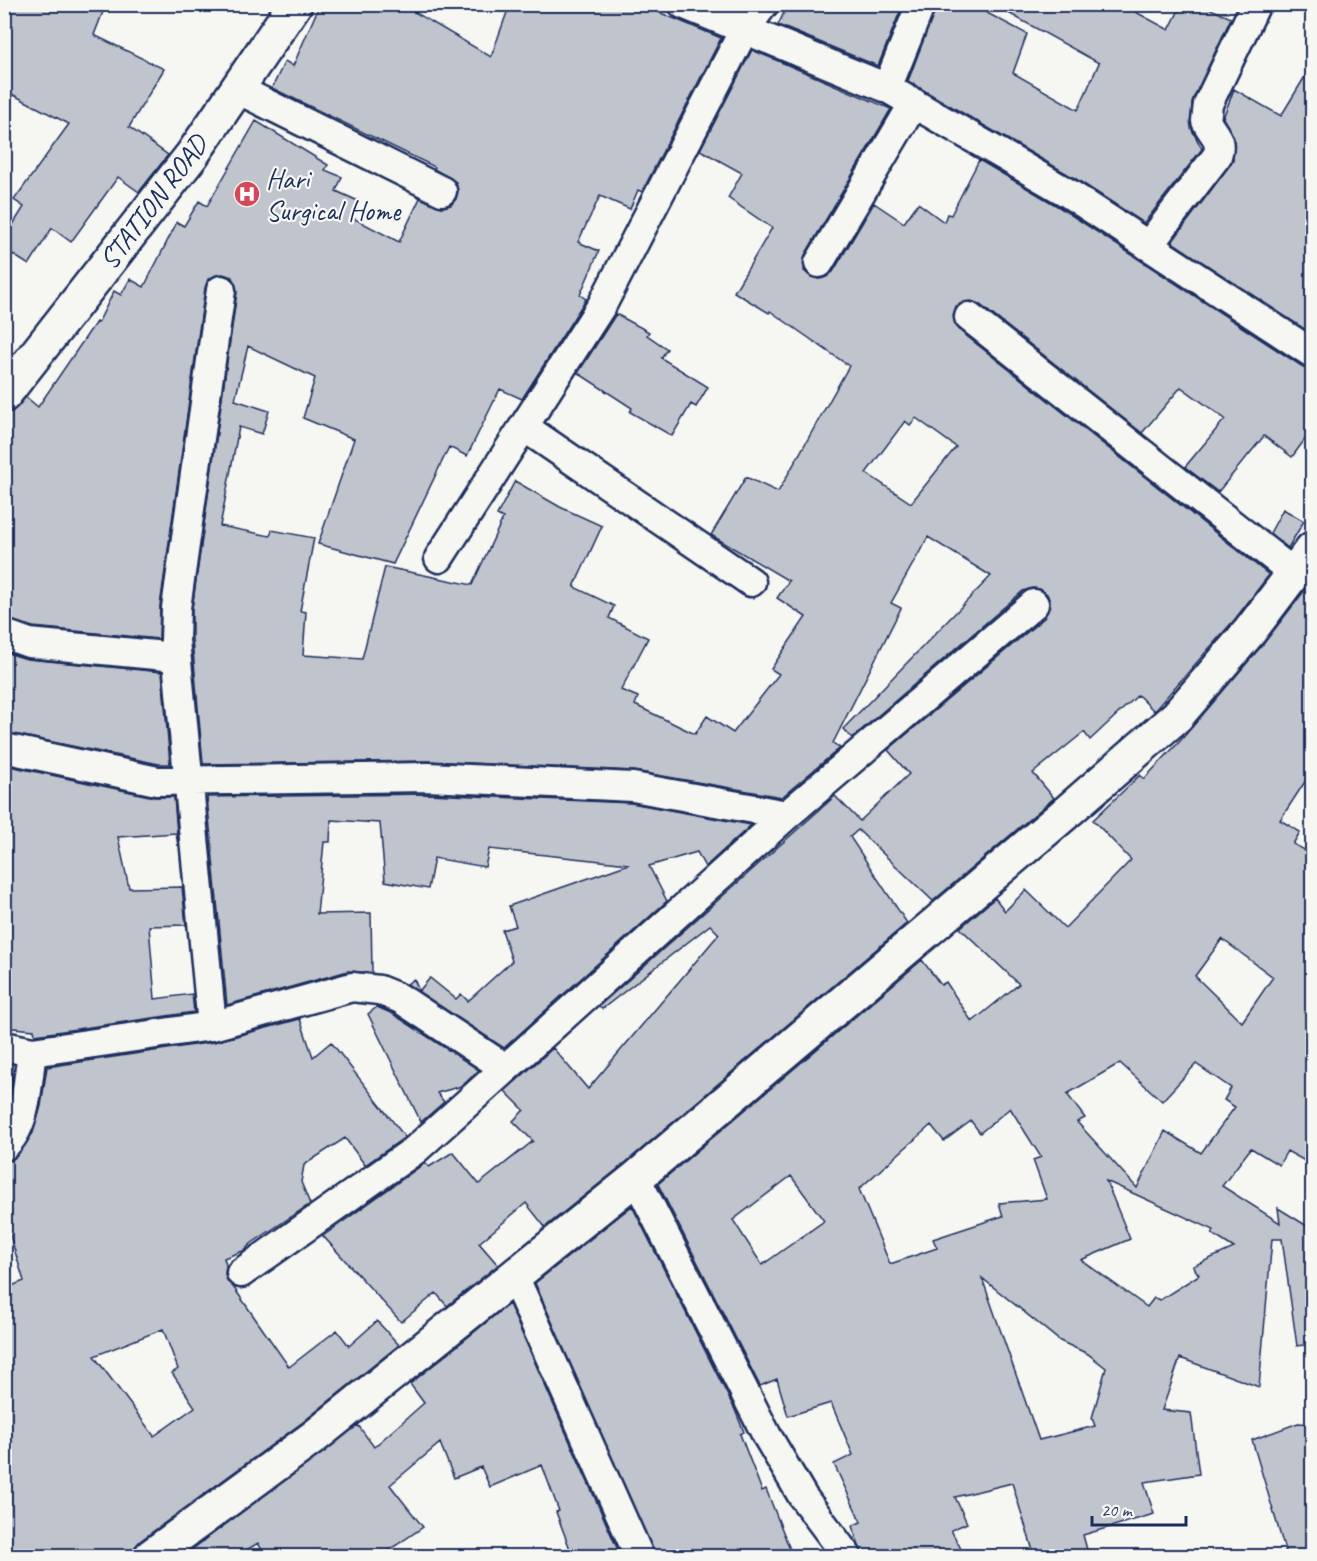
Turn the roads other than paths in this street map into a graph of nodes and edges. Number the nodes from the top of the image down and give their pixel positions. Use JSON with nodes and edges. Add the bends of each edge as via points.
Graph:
{"nodes":[{"id":1,"x":295,"y":4,"type":"edge"},
{"id":2,"x":682,"y":4,"type":"edge"},
{"id":3,"x":764,"y":4,"type":"edge"},
{"id":4,"x":921,"y":4,"type":"edge"},
{"id":5,"x":1256,"y":4,"type":"edge"},
{"id":6,"x":744,"y":30,"type":"junction"},
{"id":7,"x":887,"y":88,"type":"junction"},
{"id":8,"x":237,"y":89,"type":"junction"},
{"id":9,"x":914,"y":103,"type":"junction"},
{"id":10,"x":442,"y":191,"type":"dead end"},
{"id":11,"x":1148,"y":246,"type":"junction"},
{"id":12,"x":819,"y":263,"type":"dead end"},
{"id":13,"x":220,"y":290,"type":"dead end"},
{"id":14,"x":969,"y":317,"type":"dead end"},
{"id":15,"x":1312,"y":353,"type":"edge"},
{"id":16,"x":4,"y":395,"type":"edge"},
{"id":17,"x":524,"y":427,"type":"junction"},
{"id":18,"x":439,"y":558,"type":"dead end"},
{"id":19,"x":1304,"y":562,"type":"edge"},
{"id":20,"x":751,"y":582,"type":"dead end"},
{"id":21,"x":1034,"y":604,"type":"dead end"},
{"id":22,"x":4,"y":634,"type":"edge"},
{"id":23,"x":176,"y":657,"type":"junction"},
{"id":24,"x":4,"y":748,"type":"edge"},
{"id":25,"x":190,"y":781,"type":"junction"},
{"id":26,"x":787,"y":814,"type":"junction"},
{"id":27,"x":212,"y":1026,"type":"junction"},
{"id":28,"x":4,"y":1046,"type":"edge"},
{"id":29,"x":32,"y":1052,"type":"junction"},
{"id":30,"x":505,"y":1068,"type":"junction"},
{"id":31,"x":4,"y":1146,"type":"edge"},
{"id":32,"x":636,"y":1178,"type":"junction"},
{"id":33,"x":241,"y":1273,"type":"dead end"},
{"id":34,"x":514,"y":1276,"type":"junction"},
{"id":35,"x":151,"y":1557,"type":"edge"},
{"id":36,"x":639,"y":1557,"type":"edge"},
{"id":37,"x":846,"y":1557,"type":"edge"}],
"edges":[{"from":1,"to":8,"type":"street","name":"STATION ROAD"},
{"from":2,"to":6,"type":"street"},
{"from":3,"to":6,"type":"street"},
{"from":4,"to":7,"type":"street"},
{"from":5,"to":11,"type":"street","via":[[1208,104],[1206,121],[1218,138],[1217,156]]},
{"from":6,"to":7,"type":"street"},
{"from":6,"to":17,"type":"street","via":[[602,306]]},
{"from":7,"to":9,"type":"street"},
{"from":8,"to":10,"type":"street"},
{"from":8,"to":16,"type":"street","name":"STATION ROAD","via":[[192,155]]},
{"from":9,"to":11,"type":"street","via":[[1068,193]]},
{"from":9,"to":12,"type":"street"},
{"from":11,"to":15,"type":"street"},
{"from":13,"to":23,"type":"street","via":[[176,608]]},
{"from":14,"to":19,"type":"street"},
{"from":17,"to":18,"type":"street"},
{"from":17,"to":20,"type":"street"},
{"from":19,"to":32,"type":"street","via":[[1177,716]]},
{"from":21,"to":26,"type":"street"},
{"from":22,"to":23,"type":"street","via":[[29,643]]},
{"from":23,"to":25,"type":"street"},
{"from":24,"to":25,"type":"street","via":[[157,781]]},
{"from":25,"to":26,"type":"street","via":[[428,777],[633,787]]},
{"from":25,"to":27,"type":"street"},
{"from":26,"to":30,"type":"street"},
{"from":27,"to":29,"type":"street"},
{"from":27,"to":30,"type":"street","via":[[352,987],[379,990],[401,999]]},
{"from":28,"to":29,"type":"street"},
{"from":29,"to":31,"type":"street","via":[[21,1121],[14,1137]]},
{"from":30,"to":33,"type":"street","via":[[415,1150]]},
{"from":32,"to":34,"type":"street"},
{"from":32,"to":37,"type":"street","via":[[767,1436],[803,1497]]},
{"from":34,"to":35,"type":"street","via":[[314,1437]]},
{"from":34,"to":36,"type":"street"}]}
